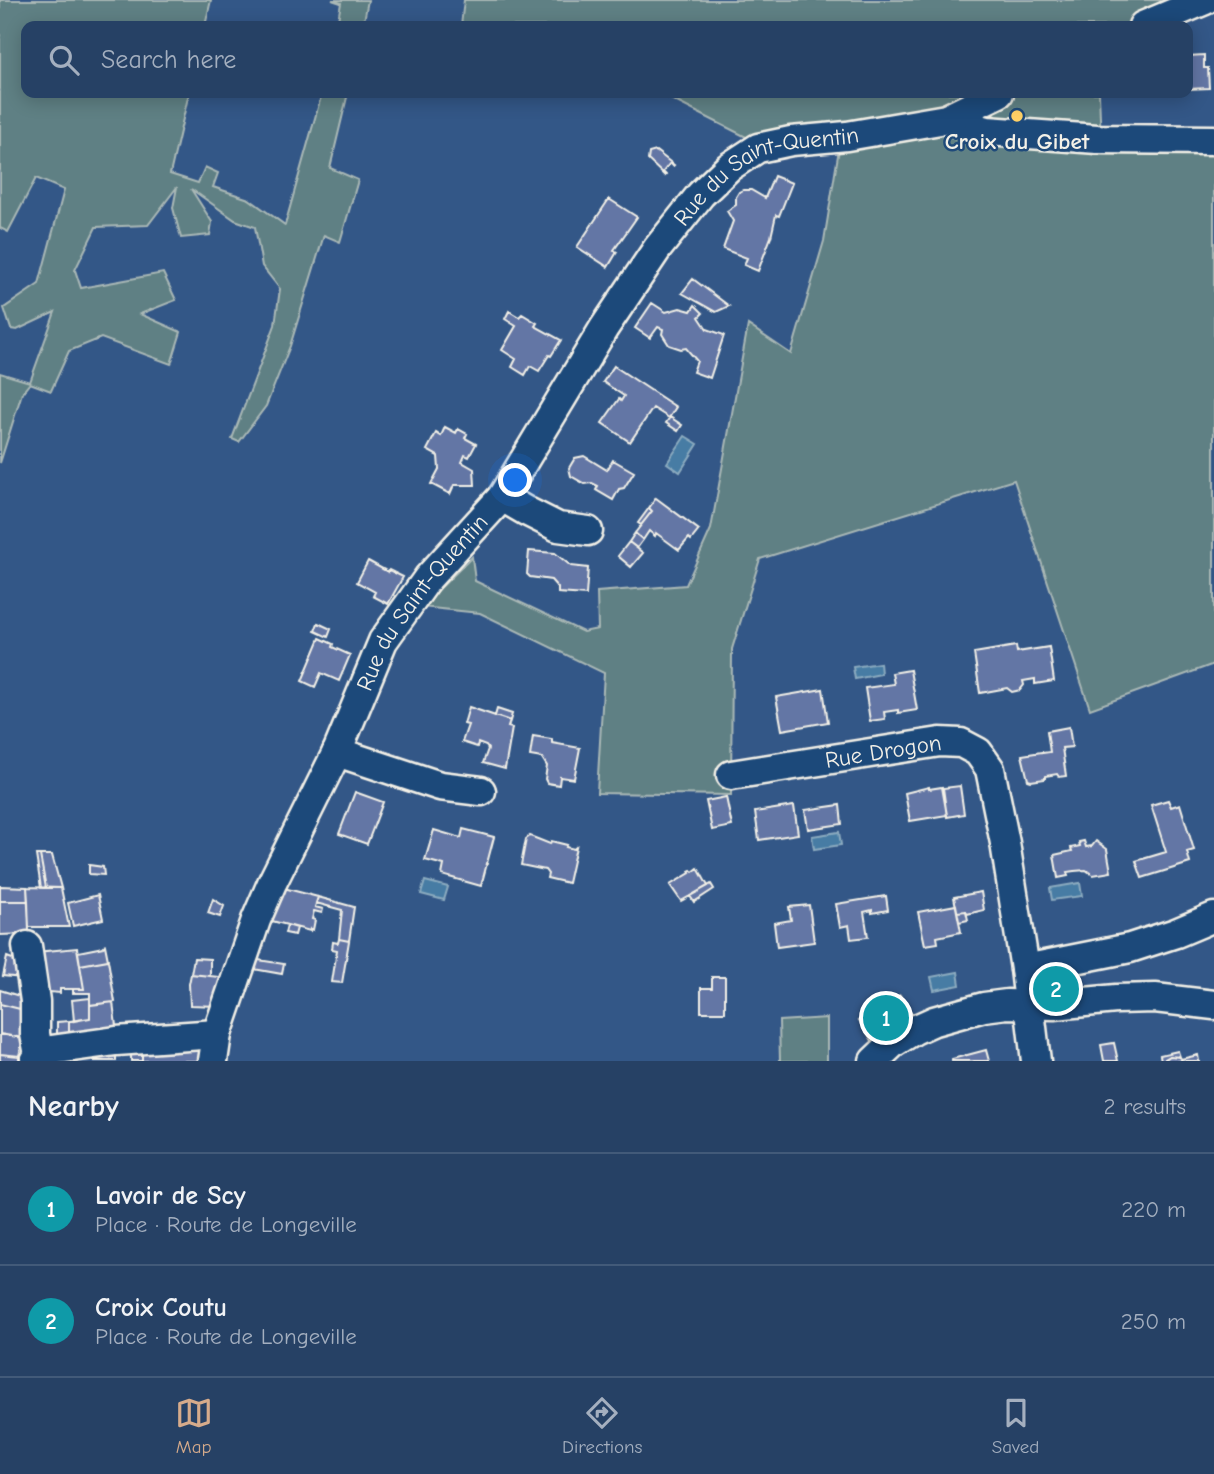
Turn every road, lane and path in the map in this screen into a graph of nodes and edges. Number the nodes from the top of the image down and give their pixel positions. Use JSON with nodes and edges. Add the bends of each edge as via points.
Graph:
{"nodes":[{"id":1,"x":1205,"y":0,"type":"edge"},
{"id":2,"x":1155,"y":21,"type":"edge"},
{"id":3,"x":989,"y":98,"type":"edge"},
{"id":4,"x":946,"y":119,"type":"junction"},
{"id":5,"x":1214,"y":140,"type":"edge"},
{"id":6,"x":502,"y":497,"type":"junction"},
{"id":7,"x":588,"y":531,"type":"dead end"},
{"id":8,"x":337,"y":752,"type":"junction"},
{"id":9,"x":731,"y":775,"type":"dead end"},
{"id":10,"x":481,"y":791,"type":"dead end"},
{"id":11,"x":1214,"y":917,"type":"edge"},
{"id":12,"x":27,"y":946,"type":"dead end"},
{"id":13,"x":1025,"y":970,"type":"junction"},
{"id":14,"x":1029,"y":1004,"type":"junction"},
{"id":15,"x":1214,"y":1006,"type":"edge"},
{"id":16,"x":215,"y":1048,"type":"edge"},
{"id":17,"x":37,"y":1058,"type":"edge"},
{"id":18,"x":874,"y":1061,"type":"edge"},
{"id":19,"x":1036,"y":1061,"type":"edge"}],
"edges":[{"from":1,"to":2,"type":"street"},
{"from":3,"to":4,"type":"street"},
{"from":4,"to":5,"type":"street","via":[[987,131],[1097,139]]},
{"from":4,"to":6,"type":"street","name":"Rue du Saint-Quentin","via":[[758,148],[729,167],[657,249]]},
{"from":6,"to":7,"type":"street","via":[[558,527]]},
{"from":6,"to":8,"type":"street","name":"Rue du Saint-Quentin","via":[[428,578],[383,641]]},
{"from":8,"to":10,"type":"street","via":[[440,786]]},
{"from":8,"to":16,"type":"street","name":"Rue du Saint-Quentin","via":[[256,920]]},
{"from":9,"to":13,"type":"street","name":"Rue Drogon","via":[[940,742],[961,743],[978,752],[990,769]]},
{"from":11,"to":13,"type":"street","via":[[1130,948]]},
{"from":12,"to":17,"type":"street"},
{"from":13,"to":14,"type":"street","name":"Rue Drogon"},
{"from":14,"to":15,"type":"street","via":[[1154,998]]},
{"from":14,"to":18,"type":"street","via":[[984,1007],[934,1021],[893,1043]]},
{"from":14,"to":19,"type":"street","name":"Rue Drogon"},
{"from":16,"to":17,"type":"street","via":[[116,1041],[51,1050]]}]}
